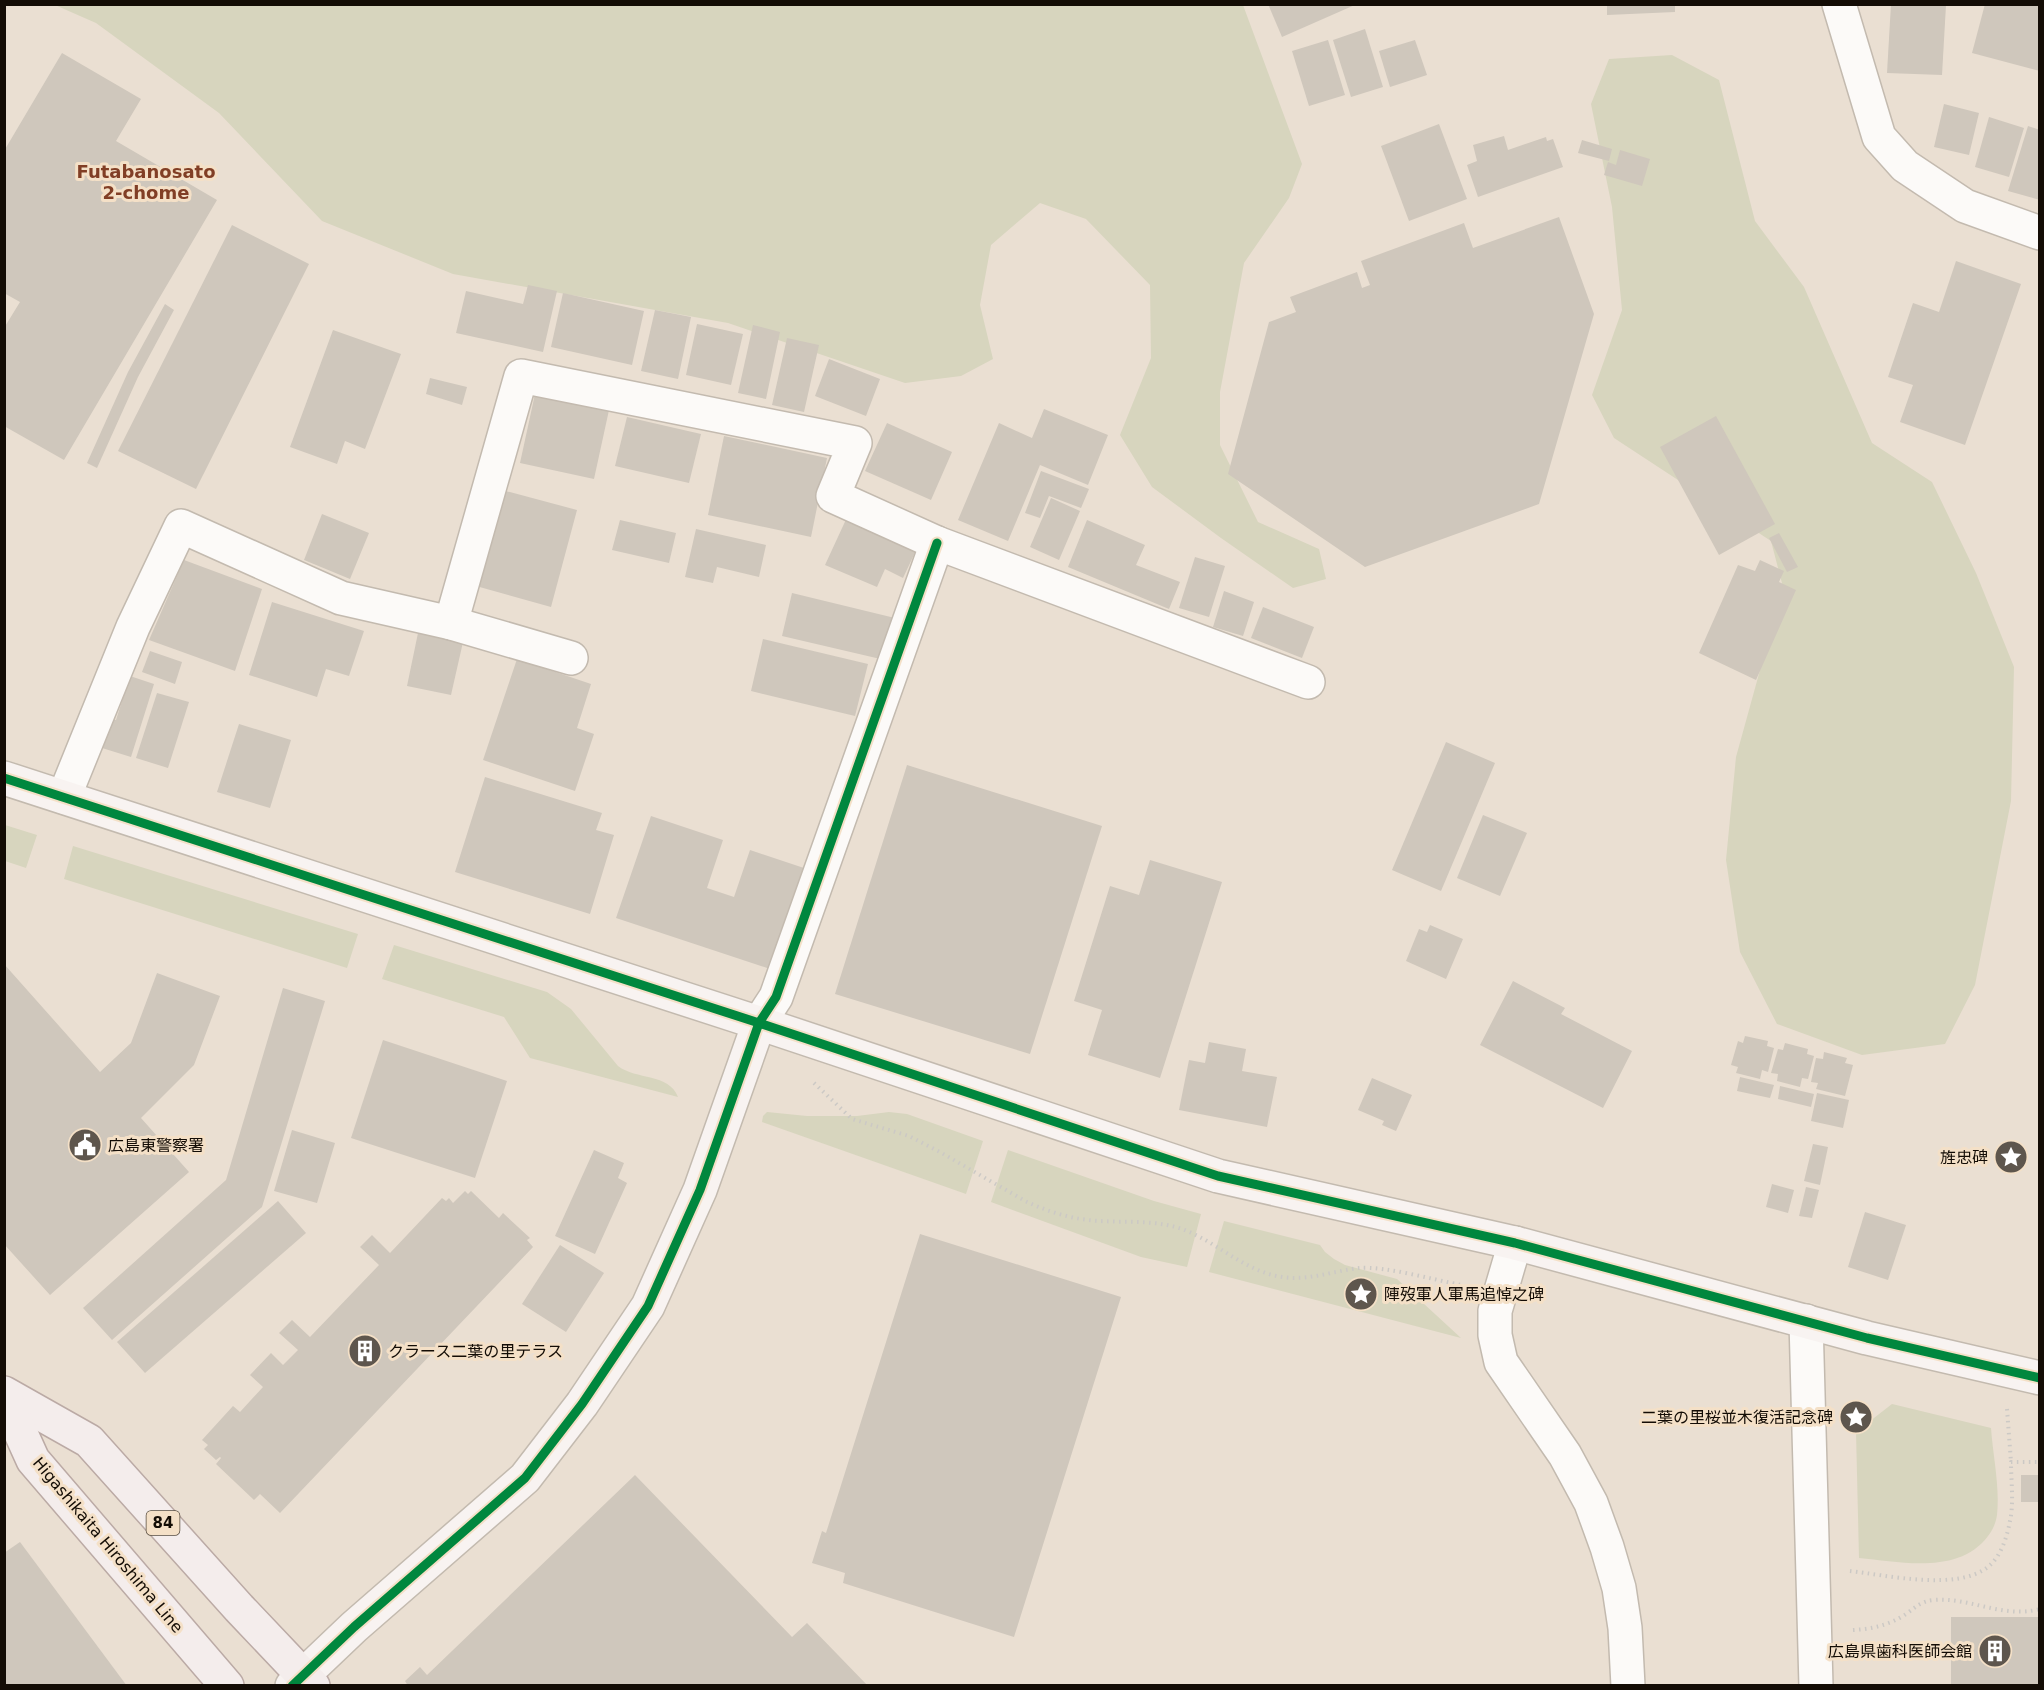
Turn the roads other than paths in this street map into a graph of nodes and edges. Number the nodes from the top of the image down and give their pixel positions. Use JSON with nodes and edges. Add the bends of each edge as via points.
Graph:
{"nodes":[{"id":1,"x":1839,"y":4,"type":"edge"},
{"id":2,"x":2040,"y":233,"type":"edge"},
{"id":3,"x":937,"y":543,"type":"junction"},
{"id":4,"x":451,"y":623,"type":"junction"},
{"id":5,"x":571,"y":658,"type":"dead end"},
{"id":6,"x":1308,"y":682,"type":"dead end"},
{"id":7,"x":4,"y":778,"type":"edge"},
{"id":8,"x":64,"y":797,"type":"junction"},
{"id":9,"x":759,"y":1023,"type":"junction"},
{"id":10,"x":1515,"y":1243,"type":"junction"},
{"id":11,"x":1806,"y":1321,"type":"junction"},
{"id":12,"x":2040,"y":1378,"type":"edge"},
{"id":13,"x":4,"y":1394,"type":"edge"},
{"id":14,"x":303,"y":1682,"type":"edge"},
{"id":15,"x":227,"y":1686,"type":"edge"},
{"id":16,"x":1628,"y":1686,"type":"edge"},
{"id":17,"x":1816,"y":1686,"type":"edge"}],
"edges":[{"from":1,"to":2,"type":"street","via":[[1879,137],[1905,166],[1965,206]]},
{"from":3,"to":4,"type":"street","via":[[833,496],[855,443],[521,376]]},
{"from":3,"to":6,"type":"street"},
{"from":3,"to":9,"type":"street","via":[[776,997]]},
{"from":4,"to":5,"type":"street"},
{"from":4,"to":8,"type":"street","via":[[341,598],[181,526],[133,627]]},
{"from":7,"to":8,"type":"street"},
{"from":8,"to":9,"type":"street"},
{"from":9,"to":10,"type":"street","via":[[1218,1176]]},
{"from":9,"to":14,"type":"street","via":[[700,1190],[648,1306],[582,1404],[525,1478],[354,1627]]},
{"from":10,"to":11,"type":"street"},
{"from":10,"to":16,"type":"street","via":[[1495,1311],[1501,1362],[1564,1455],[1591,1503],[1619,1588]]},
{"from":11,"to":12,"type":"street"},
{"from":11,"to":17,"type":"street"},
{"from":13,"to":14,"type":"main road","name":"Higashikaita Hiroshima Line","number":"84","via":[[89,1441]]},
{"from":13,"to":15,"type":"main road","name":"Higashikaita Hiroshima Line","number":"84","via":[[33,1460]]}]}
